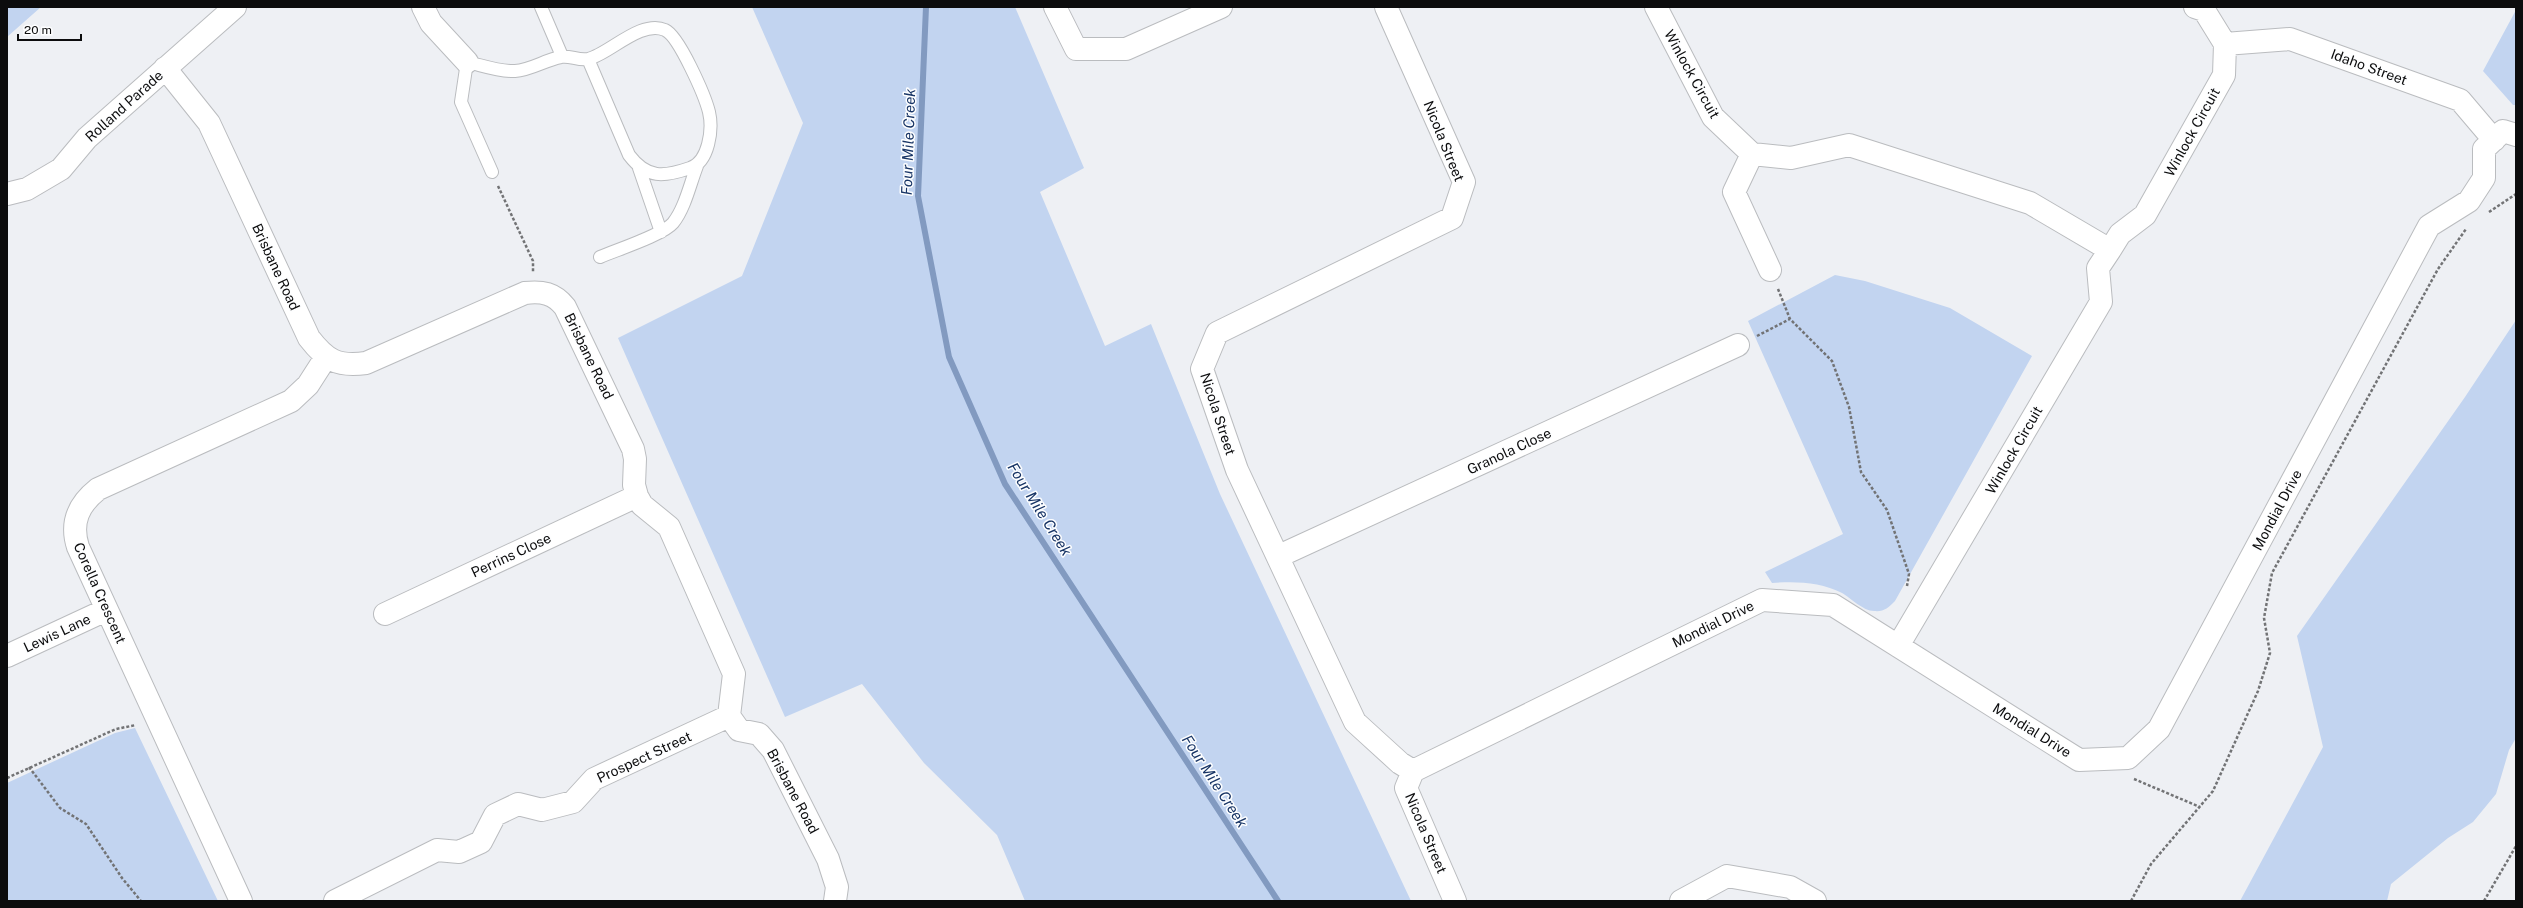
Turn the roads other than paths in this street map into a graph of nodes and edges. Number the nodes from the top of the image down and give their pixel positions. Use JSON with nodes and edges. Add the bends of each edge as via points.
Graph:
{"nodes":[{"id":1,"x":235,"y":7,"type":"edge"},
{"id":2,"x":424,"y":7,"type":"edge"},
{"id":3,"x":541,"y":7,"type":"edge"},
{"id":4,"x":1055,"y":7,"type":"edge"},
{"id":5,"x":1221,"y":7,"type":"edge"},
{"id":6,"x":1386,"y":7,"type":"edge"},
{"id":7,"x":1656,"y":7,"type":"edge"},
{"id":8,"x":2195,"y":7,"type":"edge"},
{"id":9,"x":2225,"y":44,"type":"junction"},
{"id":10,"x":562,"y":56,"type":"junction"},
{"id":11,"x":588,"y":59,"type":"junction"},
{"id":12,"x":467,"y":62,"type":"junction"},
{"id":13,"x":165,"y":68,"type":"junction"},
{"id":14,"x":2516,"y":135,"type":"edge"},
{"id":15,"x":2494,"y":140,"type":"junction"},
{"id":16,"x":1752,"y":154,"type":"junction"},
{"id":17,"x":697,"y":166,"type":"junction"},
{"id":18,"x":639,"y":168,"type":"junction"},
{"id":19,"x":492,"y":172,"type":"road end"},
{"id":20,"x":7,"y":194,"type":"edge"},
{"id":21,"x":661,"y":232,"type":"junction"},
{"id":22,"x":2110,"y":250,"type":"junction"},
{"id":23,"x":600,"y":257,"type":"dead end"},
{"id":24,"x":1770,"y":270,"type":"road end"},
{"id":25,"x":1738,"y":345,"type":"road end"},
{"id":26,"x":326,"y":357,"type":"junction"},
{"id":27,"x":637,"y":496,"type":"junction"},
{"id":28,"x":1279,"y":556,"type":"junction"},
{"id":29,"x":106,"y":610,"type":"junction"},
{"id":30,"x":385,"y":614,"type":"dead end"},
{"id":31,"x":1898,"y":646,"type":"junction"},
{"id":32,"x":7,"y":656,"type":"edge"},
{"id":33,"x":729,"y":716,"type":"junction"},
{"id":34,"x":1413,"y":771,"type":"junction"},
{"id":35,"x":242,"y":901,"type":"edge"},
{"id":36,"x":335,"y":901,"type":"edge"},
{"id":37,"x":835,"y":901,"type":"edge"},
{"id":38,"x":1455,"y":901,"type":"edge"},
{"id":39,"x":1681,"y":901,"type":"edge"},
{"id":40,"x":1815,"y":901,"type":"edge"}],
"edges":[{"from":1,"to":13,"type":"street","name":"Rolland Parade"},
{"from":2,"to":12,"type":"street","via":[[431,23]]},
{"from":3,"to":10,"type":"lane"},
{"from":4,"to":5,"type":"street","via":[[1076,49],[1126,49]]},
{"from":6,"to":28,"type":"street","name":"Nicola Street","via":[[1464,182],[1452,218],[1217,333],[1202,369],[1237,470]]},
{"from":7,"to":16,"type":"street","name":"Winlock Circuit","via":[[1713,117]]},
{"from":8,"to":9,"type":"street","via":[[2204,10]]},
{"from":9,"to":15,"type":"street","name":"Idaho Street","via":[[2290,39],[2305,44],[2460,100]]},
{"from":9,"to":22,"type":"street","name":"Winlock Circuit","via":[[2224,75],[2145,215],[2120,234]]},
{"from":10,"to":11,"type":"lane"},
{"from":10,"to":12,"type":"lane","via":[[514,72]]},
{"from":11,"to":17,"type":"lane","via":[[626,38],[656,27],[667,31],[688,61],[709,112],[710,132],[705,153]]},
{"from":11,"to":18,"type":"lane","via":[[629,155]]},
{"from":12,"to":19,"type":"lane","via":[[462,102]]},
{"from":13,"to":20,"type":"street","name":"Rolland Parade","via":[[87,138],[60,169],[27,189]]},
{"from":13,"to":26,"type":"street","name":"Brisbane Road","via":[[209,123],[309,338]]},
{"from":14,"to":15,"type":"street","via":[[2503,131]]},
{"from":15,"to":31,"type":"street","name":"Mondial Drive","via":[[2484,149],[2484,178],[2469,201],[2429,226],[2159,729],[2128,758],[2079,760]]},
{"from":16,"to":22,"type":"street","via":[[1791,158],[1849,145],[2030,203]]},
{"from":16,"to":24,"type":"street","via":[[1734,192]]},
{"from":17,"to":18,"type":"lane","via":[[671,175],[656,174]]},
{"from":17,"to":21,"type":"lane","via":[[679,214],[672,224]]},
{"from":18,"to":21,"type":"lane"},
{"from":21,"to":23,"type":"lane"},
{"from":22,"to":31,"type":"street","name":"Winlock Circuit","via":[[2098,268],[2101,302]]},
{"from":25,"to":28,"type":"street","name":"Granola Close"},
{"from":26,"to":27,"type":"street","name":"Brisbane Road","via":[[349,366],[366,363],[515,297],[537,291],[547,293],[561,302],[570,313],[633,449],[634,485]]},
{"from":26,"to":29,"type":"street","name":"Corella Crescent","via":[[308,385],[291,401],[98,489],[87,498],[78,510],[74,525],[75,537]]},
{"from":27,"to":30,"type":"street","name":"Perrins Close"},
{"from":27,"to":33,"type":"street","via":[[642,505],[669,527],[725,651],[734,674]]},
{"from":28,"to":34,"type":"street","name":"Nicola Street","via":[[1356,722],[1400,763]]},
{"from":29,"to":32,"type":"street","name":"Lewis Lane"},
{"from":29,"to":35,"type":"street","name":"Corella Crescent"},
{"from":31,"to":34,"type":"street","name":"Mondial Drive","via":[[1833,605],[1762,600]]},
{"from":33,"to":36,"type":"street","name":"Prospect Street","via":[[594,779],[573,802],[542,810],[518,804],[495,815],[481,842],[459,852],[437,850]]},
{"from":33,"to":37,"type":"street","name":"Brisbane Road","via":[[739,730],[759,734],[773,750],[828,859],[837,887]]},
{"from":34,"to":38,"type":"street","name":"Nicola Street","via":[[1406,788]]},
{"from":39,"to":40,"type":"street","via":[[1728,876],[1790,887]]}]}
